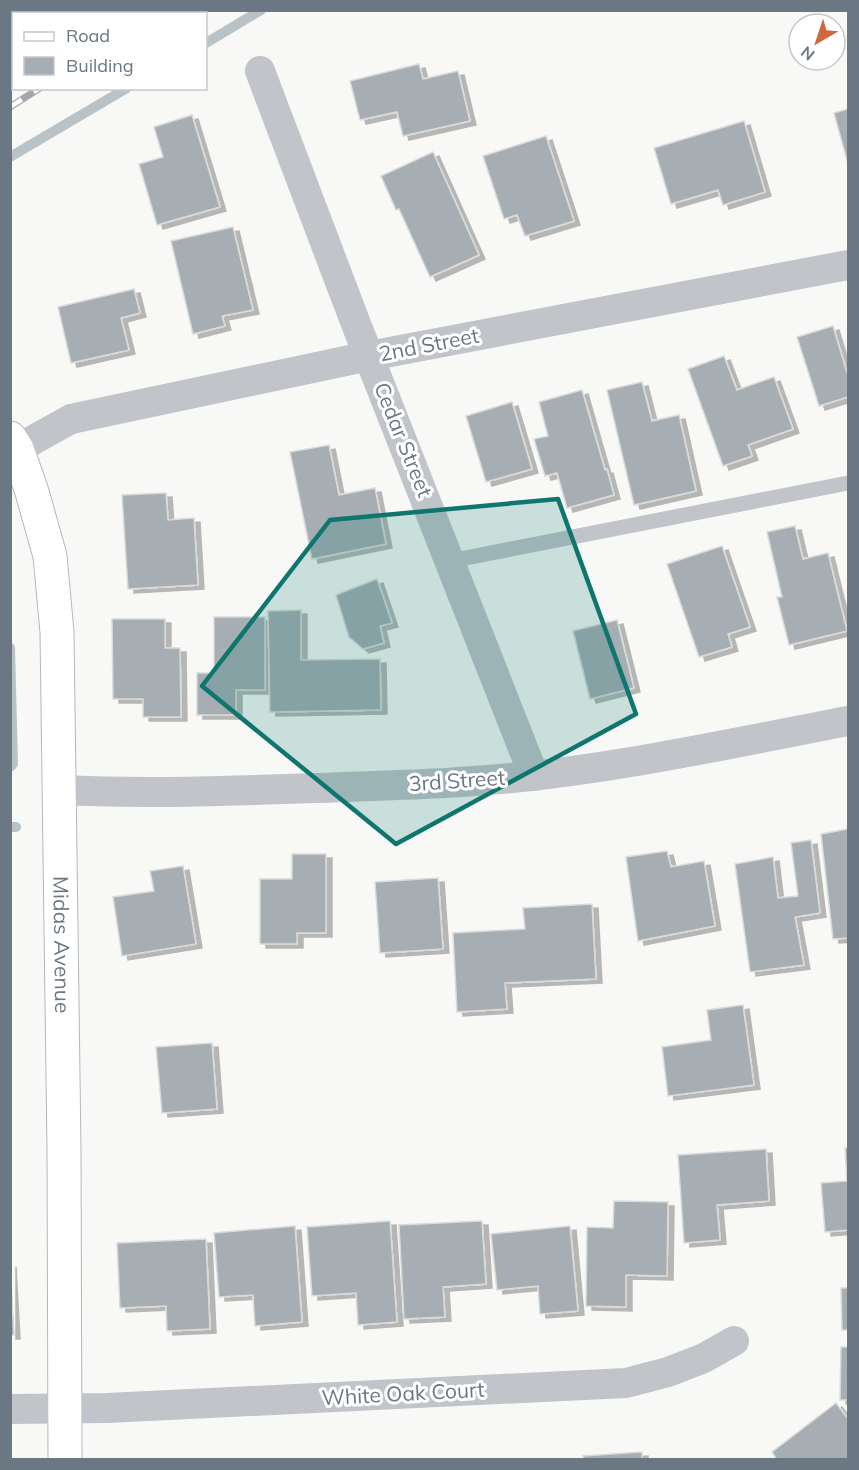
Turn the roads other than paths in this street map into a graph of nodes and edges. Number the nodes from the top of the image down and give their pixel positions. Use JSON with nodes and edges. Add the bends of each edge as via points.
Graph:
{"nodes":[{"id":1,"x":260,"y":71,"type":"dead end"},
{"id":2,"x":849,"y":265,"type":"edge"},
{"id":3,"x":369,"y":356,"type":"junction"},
{"id":4,"x":14,"y":444,"type":"edge"},
{"id":5,"x":849,"y":483,"type":"edge"},
{"id":6,"x":450,"y":561,"type":"junction"},
{"id":7,"x":849,"y":721,"type":"edge"},
{"id":8,"x":534,"y":776,"type":"junction"},
{"id":9,"x":60,"y":790,"type":"junction"},
{"id":10,"x":734,"y":1341,"type":"dead end"},
{"id":11,"x":10,"y":1409,"type":"edge"},
{"id":12,"x":65,"y":1409,"type":"junction"},
{"id":13,"x":65,"y":1460,"type":"edge"}],
"edges":[{"from":1,"to":3,"type":"street","name":"Cedar Street"},
{"from":2,"to":3,"type":"street","name":"2nd Street"},
{"from":3,"to":4,"type":"street","name":"2nd Street","via":[[71,419]]},
{"from":3,"to":6,"type":"street","name":"Cedar Street"},
{"from":4,"to":9,"type":"street","name":"Midas Avenue","via":[[50,556],[57,632]]},
{"from":5,"to":6,"type":"lane"},
{"from":6,"to":8,"type":"street","name":"Cedar Street"},
{"from":7,"to":8,"type":"street","name":"3rd Street","via":[[632,762]]},
{"from":8,"to":9,"type":"street","name":"3rd Street","via":[[188,793]]},
{"from":9,"to":12,"type":"street","name":"Midas Avenue"},
{"from":10,"to":12,"type":"street","name":"White Oak Court","via":[[695,1362],[626,1383]]},
{"from":11,"to":12,"type":"street","name":"White Oak Court"},
{"from":12,"to":13,"type":"street","name":"Midas Avenue"}]}
